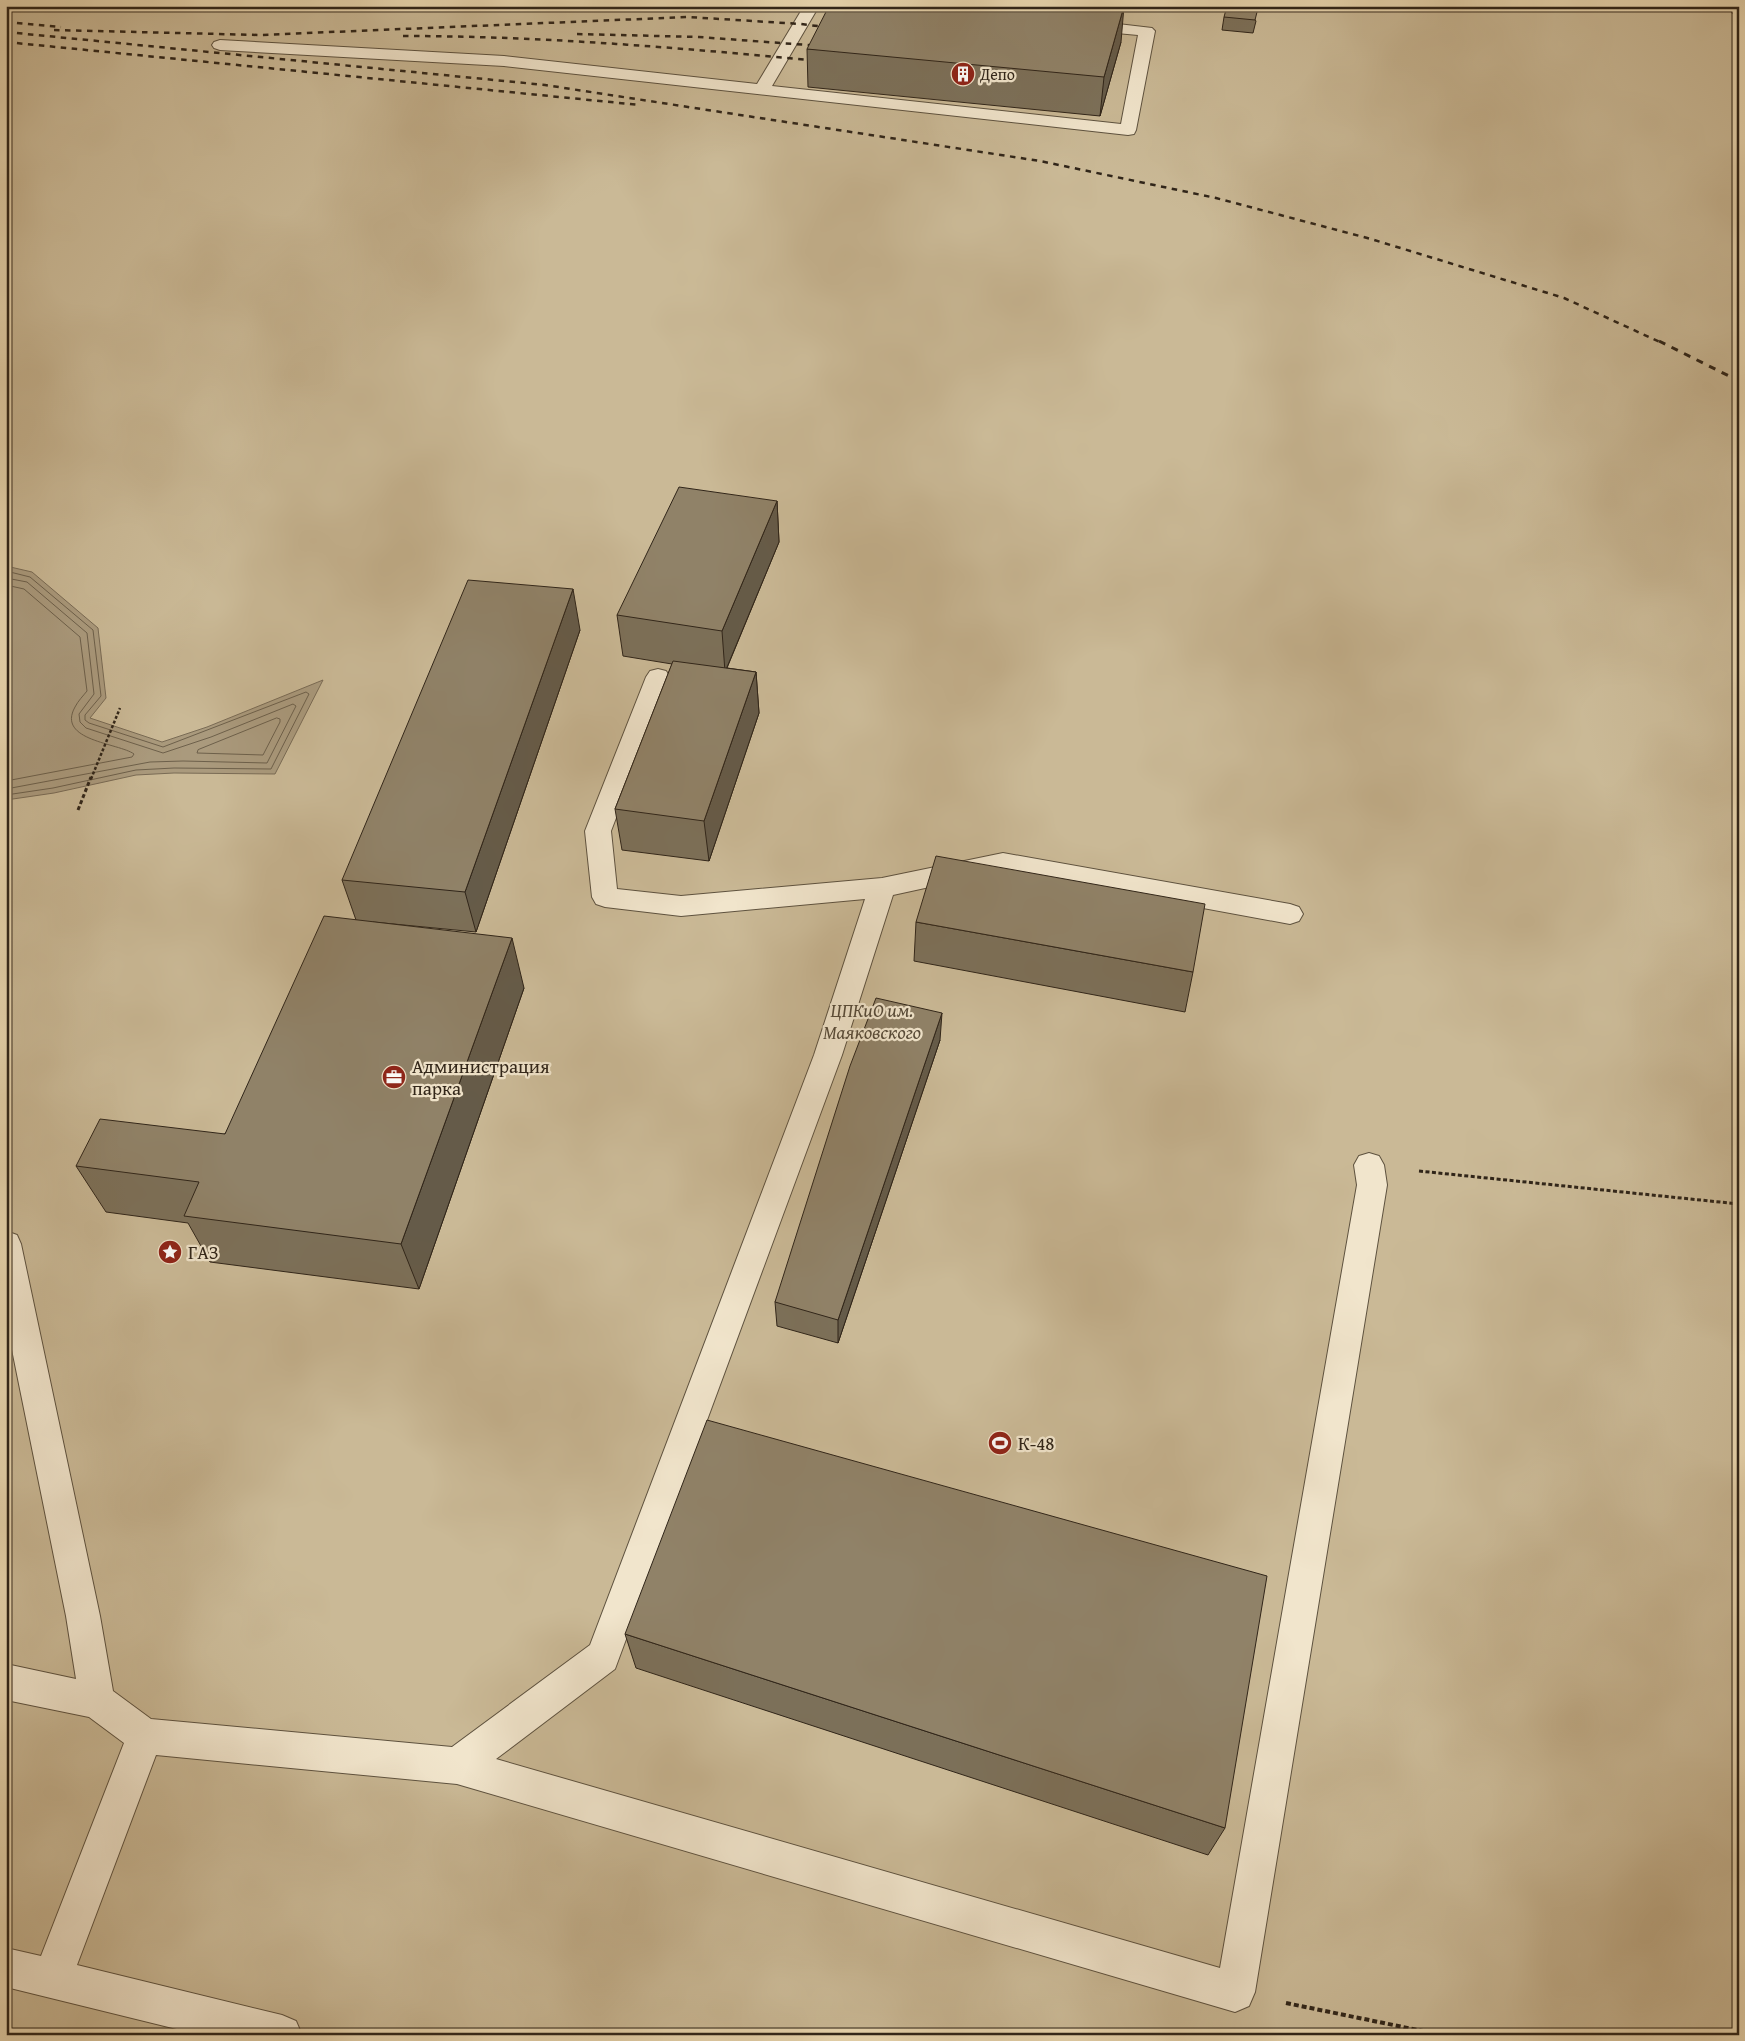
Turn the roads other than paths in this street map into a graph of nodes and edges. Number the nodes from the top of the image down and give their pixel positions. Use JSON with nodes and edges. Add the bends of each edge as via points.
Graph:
{"nodes":[{"id":1,"x":812,"y":6,"type":"edge"},
{"id":2,"x":1071,"y":24,"type":"edge"},
{"id":3,"x":220,"y":44,"type":"dead end"},
{"id":4,"x":762,"y":90,"type":"junction"},
{"id":5,"x":658,"y":677,"type":"dead end"},
{"id":6,"x":882,"y":888,"type":"junction"},
{"id":7,"x":1290,"y":914,"type":"dead end"},
{"id":8,"x":1368,"y":1165,"type":"road end"},
{"id":9,"x":6,"y":1244,"type":"edge"},
{"id":10,"x":6,"y":1682,"type":"edge"},
{"id":11,"x":97,"y":1701,"type":"junction"},
{"id":12,"x":144,"y":1736,"type":"junction"},
{"id":13,"x":457,"y":1766,"type":"junction"},
{"id":14,"x":6,"y":1968,"type":"edge"},
{"id":15,"x":52,"y":1980,"type":"junction"},
{"id":16,"x":282,"y":2035,"type":"edge"}],
"edges":[{"from":1,"to":4,"type":"street"},
{"from":2,"to":4,"type":"street","via":[[1147,31],[1128,130]]},
{"from":3,"to":4,"type":"street","via":[[504,61]]},
{"from":5,"to":6,"type":"street","via":[[598,831],[605,897],[681,906]]},
{"from":6,"to":7,"type":"street","via":[[1003,862]]},
{"from":6,"to":13,"type":"street","via":[[828,1055],[603,1656]]},
{"from":8,"to":13,"type":"street","via":[[1372,1185],[1235,1992]]},
{"from":9,"to":11,"type":"street","via":[[83,1616]]},
{"from":10,"to":11,"type":"street"},
{"from":11,"to":12,"type":"street"},
{"from":12,"to":13,"type":"street"},
{"from":12,"to":15,"type":"street"},
{"from":14,"to":15,"type":"street"},
{"from":15,"to":16,"type":"street"}]}
